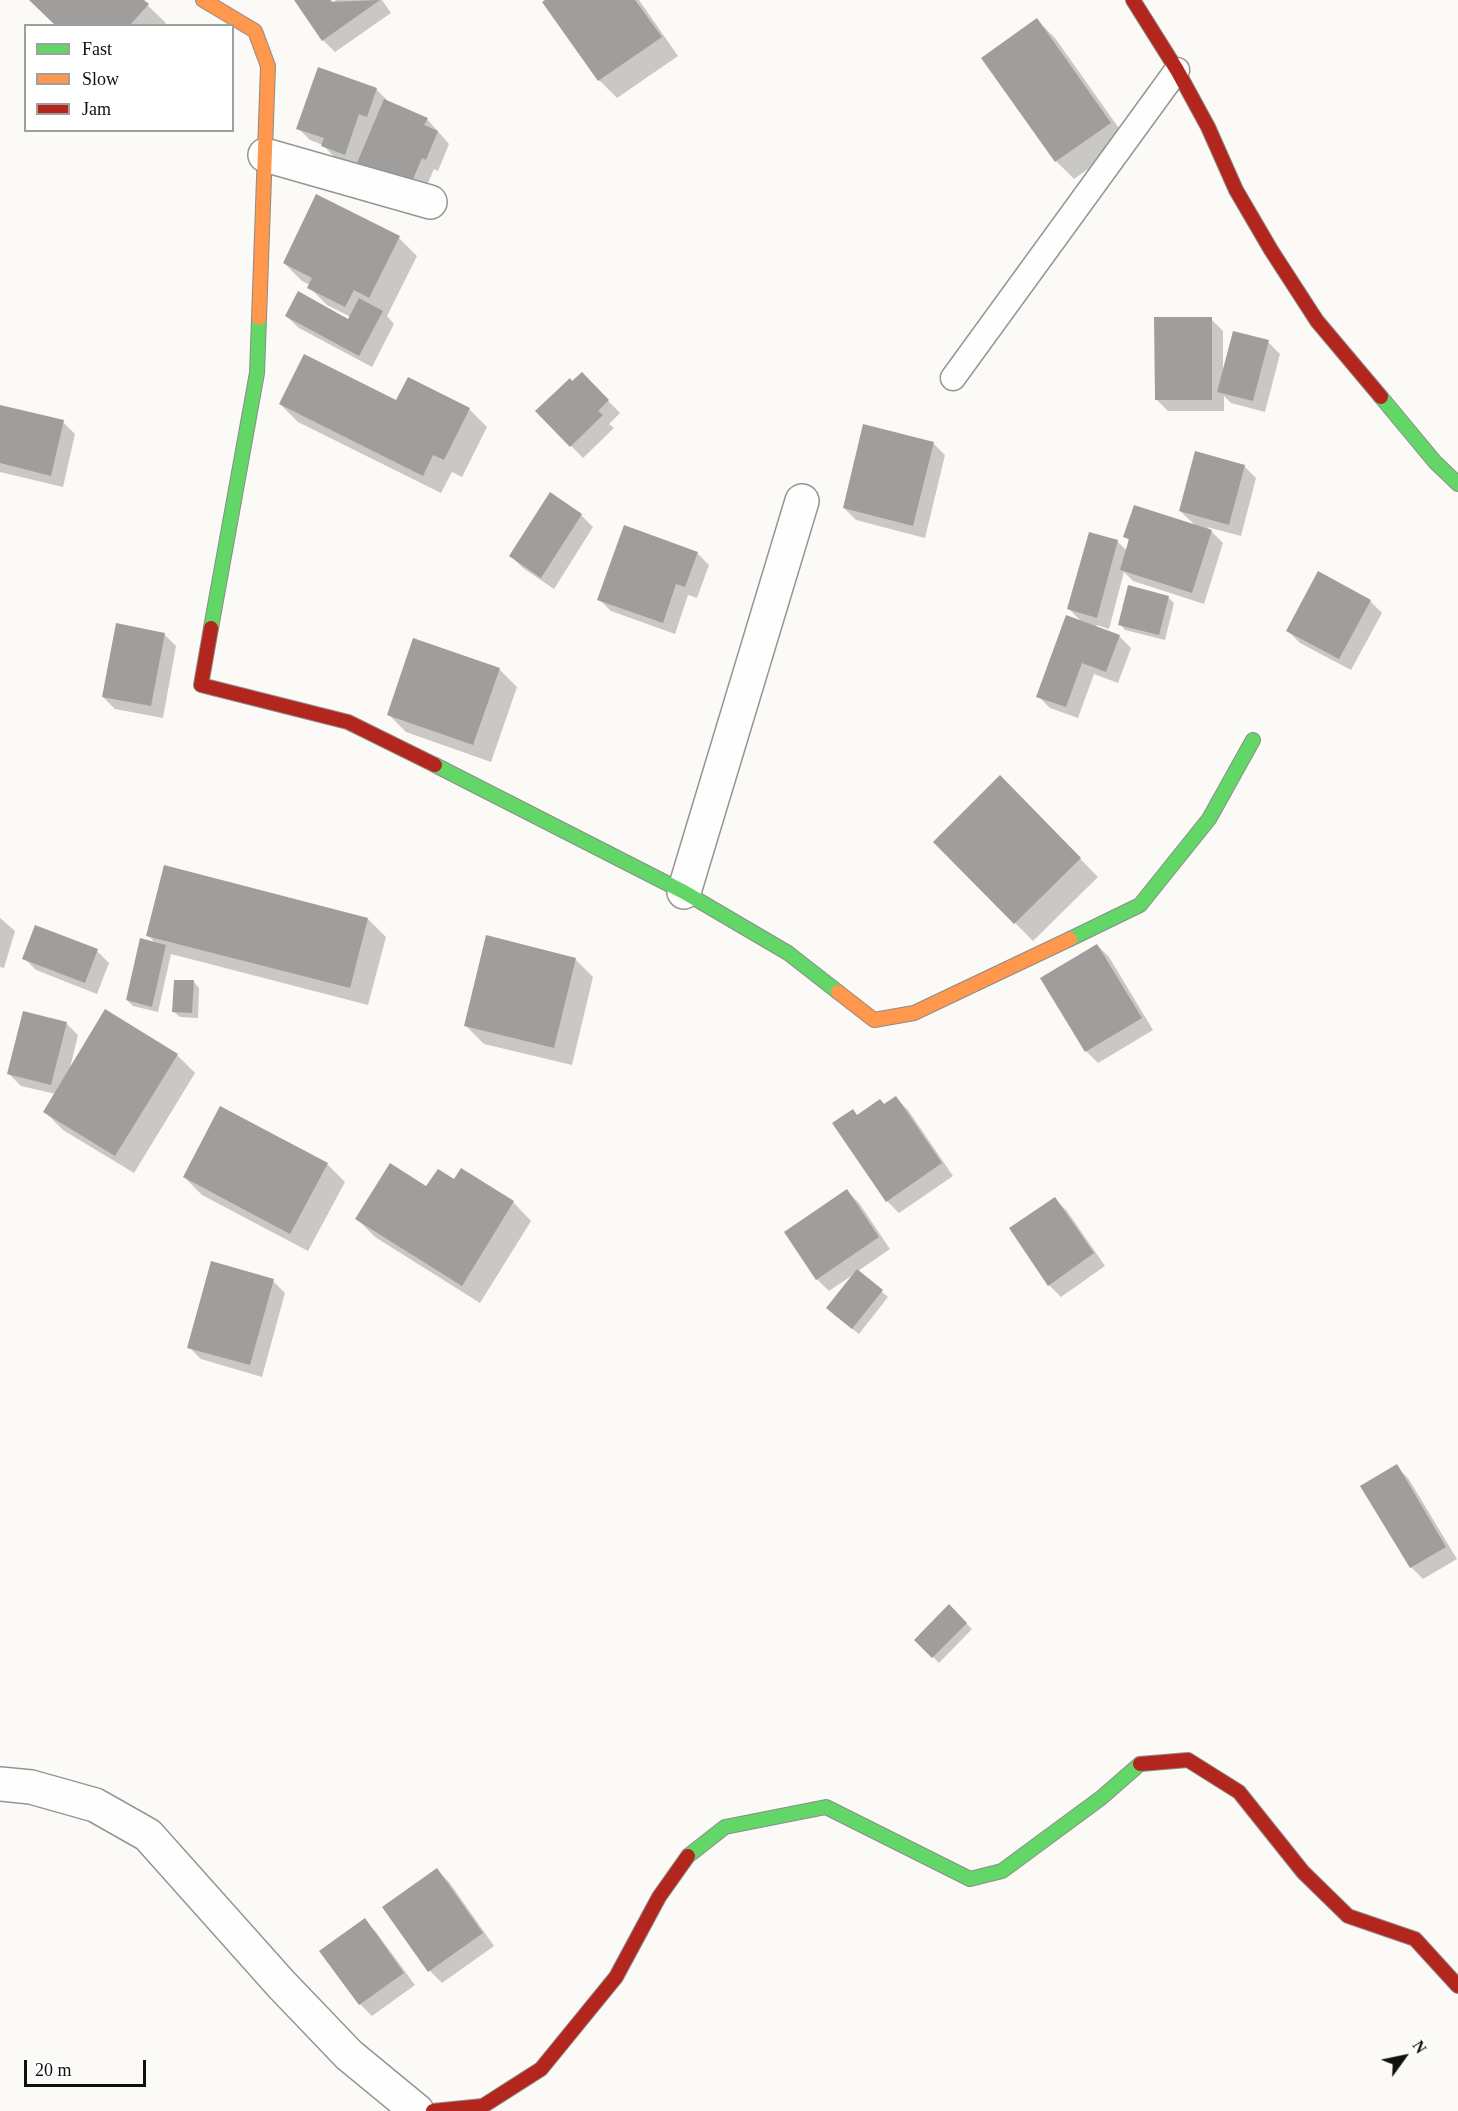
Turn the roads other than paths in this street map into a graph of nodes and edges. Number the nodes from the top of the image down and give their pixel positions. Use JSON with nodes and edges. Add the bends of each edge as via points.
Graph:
{"nodes":[{"id":1,"x":203,"y":0,"type":"edge"},
{"id":2,"x":1133,"y":0,"type":"edge"},
{"id":3,"x":1177,"y":70,"type":"junction"},
{"id":4,"x":265,"y":155,"type":"junction"},
{"id":5,"x":429,"y":202,"type":"dead end"},
{"id":6,"x":953,"y":378,"type":"dead end"},
{"id":7,"x":1458,"y":484,"type":"edge"},
{"id":8,"x":802,"y":501,"type":"dead end"},
{"id":9,"x":1253,"y":740,"type":"dead end"},
{"id":10,"x":684,"y":892,"type":"junction"},
{"id":11,"x":0,"y":1784,"type":"edge"},
{"id":12,"x":1458,"y":1986,"type":"edge"},
{"id":13,"x":417,"y":2111,"type":"edge"},
{"id":14,"x":433,"y":2111,"type":"edge"}],
"edges":[{"from":1,"to":4,"type":"street","via":[[255,31],[268,66]]},
{"from":2,"to":3,"type":"street"},
{"from":3,"to":6,"type":"lane"},
{"from":3,"to":7,"type":"street","via":[[1236,190],[1317,321],[1435,462]]},
{"from":4,"to":5,"type":"street"},
{"from":4,"to":10,"type":"street","via":[[257,374],[201,685],[348,722]]},
{"from":8,"to":10,"type":"street"},
{"from":9,"to":10,"type":"street","via":[[1209,819],[1140,905],[914,1013],[874,1020],[788,953]]},
{"from":11,"to":13,"type":"street","via":[[31,1787],[95,1805],[148,1835],[280,1984],[349,2055]]},
{"from":12,"to":14,"type":"street","via":[[1415,1939],[1348,1916],[1303,1872],[1239,1792],[1188,1760],[1139,1764],[1101,1798],[1002,1871],[970,1880],[826,1807],[725,1827],[687,1857],[659,1897],[616,1977],[541,2069],[483,2106]]}]}
